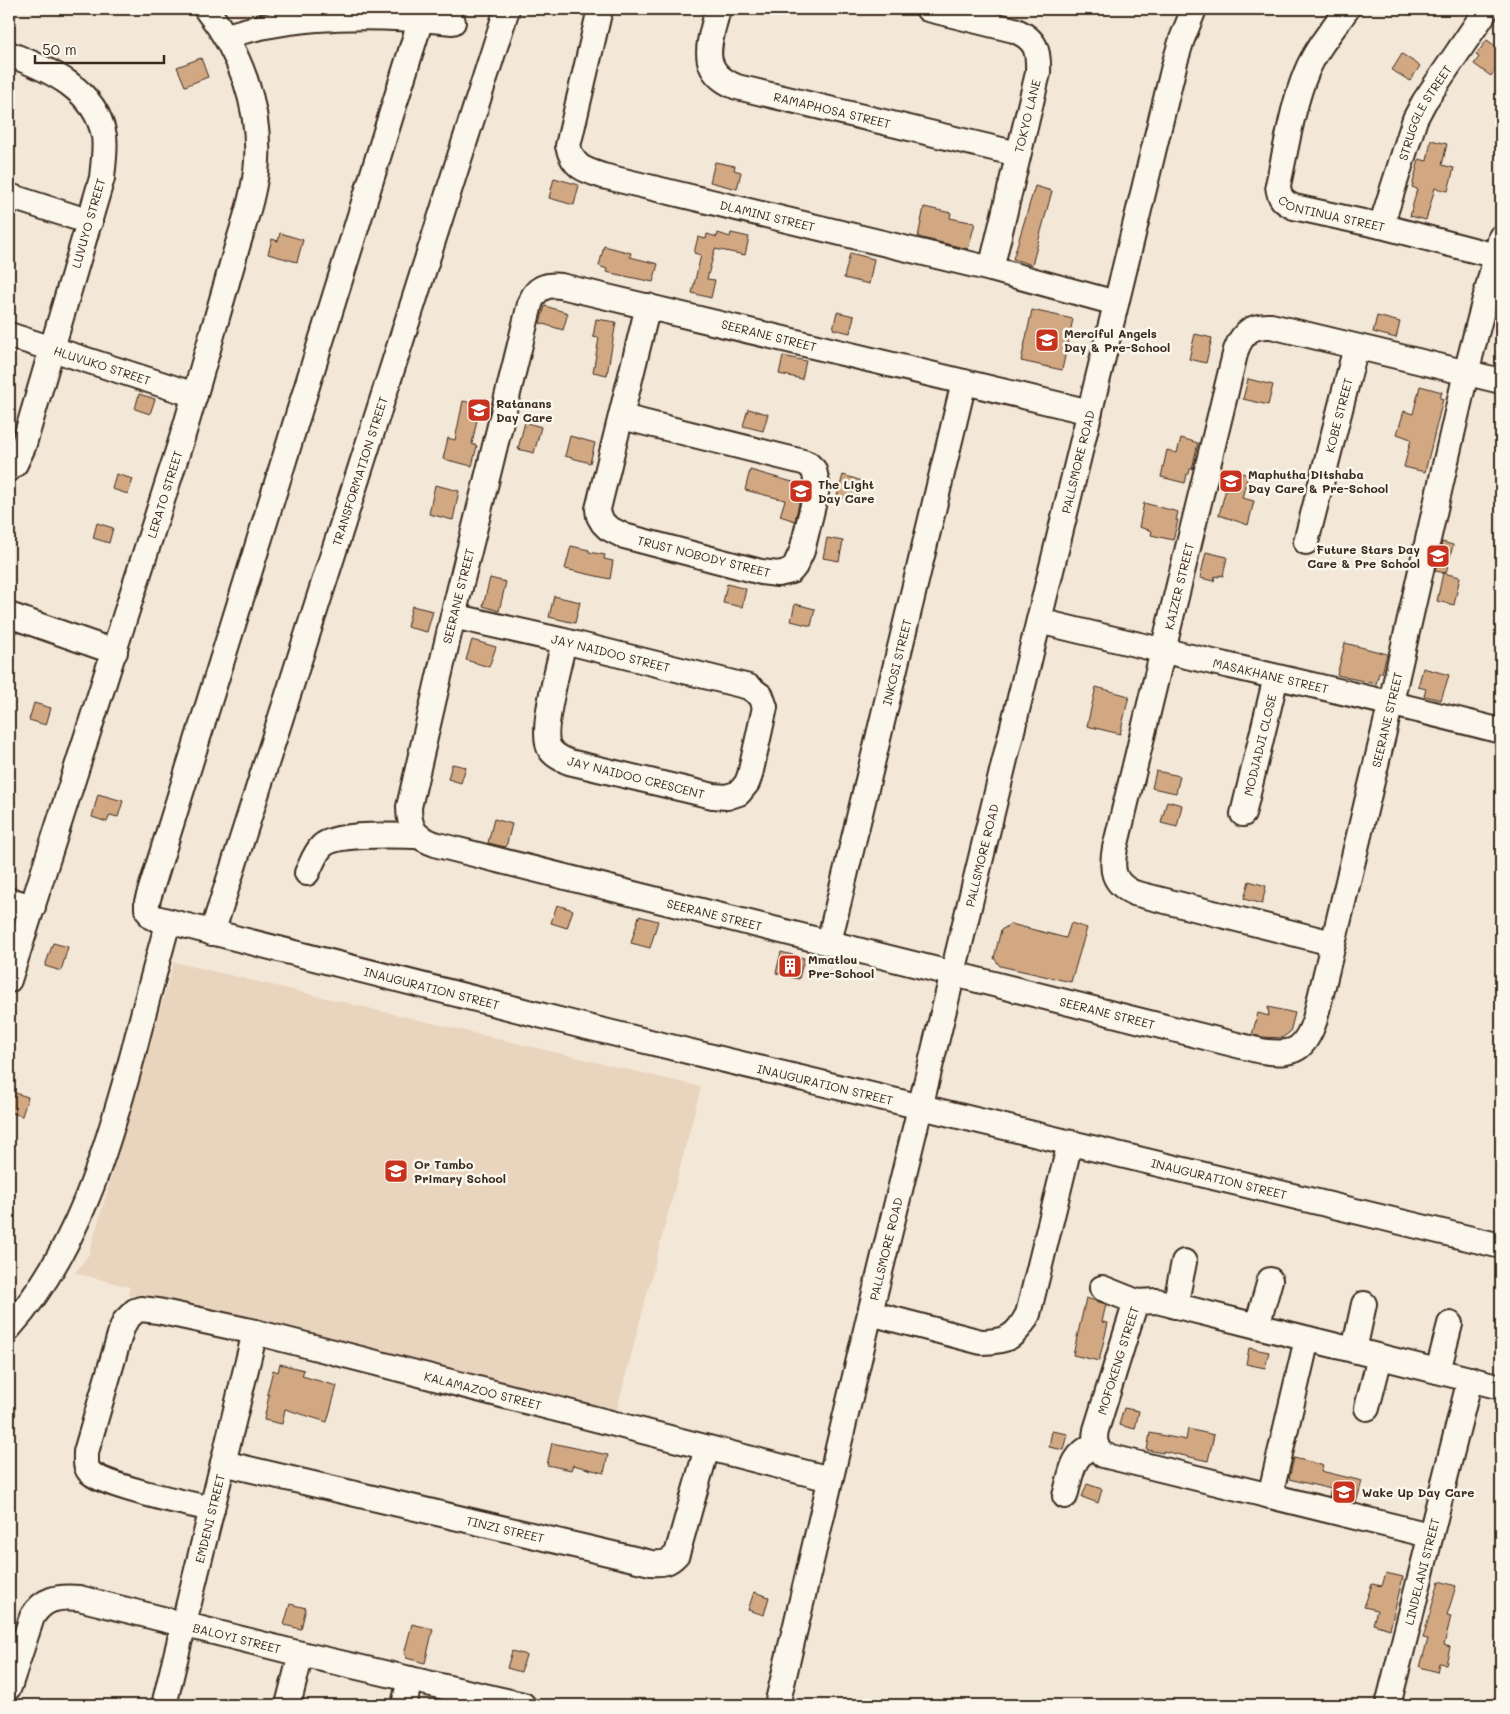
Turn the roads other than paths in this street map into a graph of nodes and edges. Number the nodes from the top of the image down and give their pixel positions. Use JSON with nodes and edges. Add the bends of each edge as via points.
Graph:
{"nodes":[{"id":1,"x":206,"y":9,"type":"edge"},
{"id":2,"x":507,"y":9,"type":"edge"},
{"id":3,"x":600,"y":9,"type":"edge"},
{"id":4,"x":718,"y":9,"type":"edge"},
{"id":5,"x":928,"y":9,"type":"edge"},
{"id":6,"x":1194,"y":9,"type":"edge"},
{"id":7,"x":1348,"y":9,"type":"edge"},
{"id":8,"x":1487,"y":9,"type":"edge"},
{"id":9,"x":327,"y":14,"type":"edge"},
{"id":10,"x":422,"y":14,"type":"edge"},
{"id":11,"x":453,"y":22,"type":"dead end"},
{"id":12,"x":226,"y":36,"type":"junction"},
{"id":13,"x":9,"y":54,"type":"edge"},
{"id":14,"x":1018,"y":154,"type":"junction"},
{"id":15,"x":9,"y":196,"type":"edge"},
{"id":16,"x":90,"y":222,"type":"junction"},
{"id":17,"x":1381,"y":226,"type":"junction"},
{"id":18,"x":1499,"y":247,"type":"edge"},
{"id":19,"x":991,"y":269,"type":"junction"},
{"id":20,"x":1116,"y":303,"type":"junction"},
{"id":21,"x":648,"y":306,"type":"junction"},
{"id":22,"x":9,"y":335,"type":"edge"},
{"id":23,"x":1356,"y":347,"type":"junction"},
{"id":24,"x":51,"y":348,"type":"junction"},
{"id":25,"x":1466,"y":374,"type":"junction"},
{"id":26,"x":1501,"y":381,"type":"edge"},
{"id":27,"x":964,"y":382,"type":"junction"},
{"id":28,"x":195,"y":395,"type":"junction"},
{"id":29,"x":1090,"y":412,"type":"junction"},
{"id":30,"x":622,"y":418,"type":"junction"},
{"id":31,"x":9,"y":469,"type":"edge"},
{"id":32,"x":1306,"y":542,"type":"dead end"},
{"id":33,"x":9,"y":615,"type":"edge"},
{"id":34,"x":453,"y":616,"type":"junction"},
{"id":35,"x":1039,"y":621,"type":"junction"},
{"id":36,"x":564,"y":641,"type":"junction"},
{"id":37,"x":1163,"y":651,"type":"junction"},
{"id":38,"x":115,"y":652,"type":"junction"},
{"id":39,"x":1276,"y":677,"type":"junction"},
{"id":40,"x":764,"y":701,"type":"joint"},
{"id":41,"x":1391,"y":702,"type":"junction"},
{"id":42,"x":1501,"y":730,"type":"edge"},
{"id":43,"x":1243,"y":814,"type":"dead end"},
{"id":44,"x":418,"y":836,"type":"junction"},
{"id":45,"x":307,"y":873,"type":"dead end"},
{"id":46,"x":9,"y":900,"type":"edge"},
{"id":47,"x":33,"y":907,"type":"junction"},
{"id":48,"x":160,"y":919,"type":"junction"},
{"id":49,"x":212,"y":933,"type":"junction"},
{"id":50,"x":829,"y":942,"type":"junction"},
{"id":51,"x":1332,"y":943,"type":"junction"},
{"id":52,"x":953,"y":973,"type":"junction"},
{"id":53,"x":9,"y":980,"type":"edge"},
{"id":54,"x":921,"y":1107,"type":"junction"},
{"id":55,"x":1070,"y":1143,"type":"junction"},
{"id":56,"x":1501,"y":1246,"type":"edge"},
{"id":57,"x":1184,"y":1262,"type":"dead end"},
{"id":58,"x":1270,"y":1280,"type":"dead end"},
{"id":59,"x":1102,"y":1288,"type":"dead end"},
{"id":60,"x":1137,"y":1302,"type":"junction"},
{"id":61,"x":1364,"y":1304,"type":"dead end"},
{"id":62,"x":1175,"y":1306,"type":"junction"},
{"id":63,"x":870,"y":1313,"type":"junction"},
{"id":64,"x":1450,"y":1324,"type":"dead end"},
{"id":65,"x":1257,"y":1326,"type":"junction"},
{"id":66,"x":9,"y":1328,"type":"edge"},
{"id":67,"x":255,"y":1332,"type":"junction"},
{"id":68,"x":1307,"y":1339,"type":"junction"},
{"id":69,"x":1354,"y":1350,"type":"junction"},
{"id":70,"x":1380,"y":1356,"type":"junction"},
{"id":71,"x":1438,"y":1371,"type":"junction"},
{"id":72,"x":1470,"y":1379,"type":"junction"},
{"id":73,"x":1501,"y":1387,"type":"edge"},
{"id":74,"x":1367,"y":1408,"type":"dead end"},
{"id":75,"x":1096,"y":1444,"type":"junction"},
{"id":76,"x":707,"y":1448,"type":"junction"},
{"id":77,"x":223,"y":1463,"type":"junction"},
{"id":78,"x":830,"y":1479,"type":"junction"},
{"id":79,"x":1064,"y":1496,"type":"dead end"},
{"id":80,"x":1270,"y":1496,"type":"junction"},
{"id":81,"x":212,"y":1509,"type":"junction"},
{"id":82,"x":1429,"y":1535,"type":"junction"},
{"id":83,"x":184,"y":1625,"type":"junction"},
{"id":84,"x":300,"y":1654,"type":"junction"},
{"id":85,"x":410,"y":1678,"type":"junction"},
{"id":86,"x":9,"y":1687,"type":"edge"},
{"id":87,"x":164,"y":1705,"type":"edge"},
{"id":88,"x":288,"y":1705,"type":"edge"},
{"id":89,"x":404,"y":1705,"type":"edge"},
{"id":90,"x":523,"y":1705,"type":"edge"},
{"id":91,"x":777,"y":1705,"type":"edge"},
{"id":92,"x":1388,"y":1705,"type":"edge"}],
"edges":[{"from":1,"to":12,"type":"street","name":"LERATO STREET"},
{"from":2,"to":49,"type":"street","name":"TRANSFORMATION STREET"},
{"from":3,"to":19,"type":"street","name":"DLAMINI STREET","via":[[569,137],[570,154],[578,165],[603,176]]},
{"from":4,"to":14,"type":"street","name":"RAMAPHOSA STREET","via":[[709,59],[712,68],[726,82]]},
{"from":5,"to":14,"type":"street","name":"TOKYO LANE","via":[[1002,26],[1032,40],[1039,60],[1038,73]]},
{"from":6,"to":20,"type":"street","name":"PALLSMORE ROAD","via":[[1175,62]]},
{"from":7,"to":17,"type":"street","name":"CONTINUA STREET","via":[[1306,72],[1278,193],[1286,204],[1294,207]]},
{"from":8,"to":17,"type":"street","name":"STRUGGLE STREET","via":[[1415,119]]},
{"from":9,"to":10,"type":"street"},
{"from":9,"to":12,"type":"street"},
{"from":10,"to":11,"type":"street"},
{"from":10,"to":48,"type":"street","via":[[147,902],[147,909]]},
{"from":12,"to":28,"type":"street","name":"LERATO STREET","via":[[248,87],[257,140],[257,161],[251,199]]},
{"from":13,"to":16,"type":"street","name":"LUVUYO STREET","via":[[62,78],[88,100],[98,116],[104,136],[104,154],[102,178]]},
{"from":14,"to":19,"type":"street","name":"TOKYO LANE"},
{"from":15,"to":16,"type":"street"},
{"from":16,"to":24,"type":"street","name":"LUVUYO STREET"},
{"from":17,"to":18,"type":"street","name":"CONTINUA STREET"},
{"from":18,"to":25,"type":"street","name":"SEERANE STREET"},
{"from":19,"to":20,"type":"street","name":"DLAMINI STREET"},
{"from":20,"to":29,"type":"street","name":"PALLSMORE ROAD"},
{"from":21,"to":27,"type":"street","name":"SEERANE STREET"},
{"from":21,"to":30,"type":"street","name":"TRUST NOBODY STREET"},
{"from":21,"to":34,"type":"street","name":"SEERANE STREET","via":[[554,286],[544,287],[535,293]]},
{"from":22,"to":24,"type":"street","name":"HLUVUKO STREET"},
{"from":23,"to":25,"type":"street","name":"KAIZER STREET"},
{"from":23,"to":32,"type":"street","name":"KOBE STREET"},
{"from":23,"to":37,"type":"street","name":"KAIZER STREET","via":[[1263,326],[1250,329],[1240,340]]},
{"from":24,"to":28,"type":"street","name":"HLUVUKO STREET"},
{"from":24,"to":31,"type":"street","name":"LUVUYO STREET","via":[[23,447]]},
{"from":25,"to":26,"type":"street","name":"KAIZER STREET"},
{"from":25,"to":41,"type":"street","name":"SEERANE STREET"},
{"from":27,"to":29,"type":"street","name":"SEERANE STREET"},
{"from":27,"to":50,"type":"street","name":"INKOSI STREET"},
{"from":28,"to":38,"type":"street","name":"LERATO STREET"},
{"from":29,"to":35,"type":"street","name":"PALLSMORE ROAD"},
{"from":30,"to":30,"type":"street","name":"TRUST NOBODY STREET","via":[[598,509],[608,528],[624,536],[761,572],[791,571],[802,551],[816,493],[812,466]]},
{"from":33,"to":38,"type":"street"},
{"from":34,"to":36,"type":"street","name":"JAY NAIDOO STREET"},
{"from":34,"to":44,"type":"street","name":"SEERANE STREET","via":[[409,807],[410,824]]},
{"from":35,"to":37,"type":"street","name":"MASAKHANE STREET"},
{"from":35,"to":52,"type":"street","name":"PALLSMORE ROAD"},
{"from":36,"to":40,"type":"street","name":"JAY NAIDOO STREET","via":[[740,683],[756,691]]},
{"from":36,"to":40,"type":"street","name":"JAY NAIDOO CRESCENT","via":[[546,739],[554,754],[569,762],[712,796],[734,796],[743,790],[750,775]]},
{"from":37,"to":39,"type":"street","name":"MASAKHANE STREET"},
{"from":37,"to":51,"type":"street","name":"KAIZER STREET","via":[[1115,848],[1112,868],[1118,882],[1134,893]]},
{"from":38,"to":47,"type":"street","name":"LERATO STREET"},
{"from":39,"to":41,"type":"street","name":"MASAKHANE STREET"},
{"from":39,"to":43,"type":"street","name":"MODJADJI CLOSE"},
{"from":41,"to":42,"type":"street","name":"MASAKHANE STREET"},
{"from":41,"to":51,"type":"street","name":"SEERANE STREET"},
{"from":44,"to":45,"type":"street","via":[[355,836],[333,840],[316,853]]},
{"from":44,"to":50,"type":"street","name":"SEERANE STREET","via":[[438,845]]},
{"from":46,"to":47,"type":"street"},
{"from":47,"to":53,"type":"street","name":"LERATO STREET"},
{"from":48,"to":49,"type":"street","name":"INAUGURATION STREET"},
{"from":48,"to":66,"type":"street","via":[[117,1111],[100,1164],[58,1257]]},
{"from":49,"to":54,"type":"street","name":"INAUGURATION STREET"},
{"from":50,"to":52,"type":"street","name":"SEERANE STREET"},
{"from":51,"to":52,"type":"street","name":"SEERANE STREET","via":[[1311,1030],[1301,1047],[1284,1053],[1261,1051]]},
{"from":52,"to":54,"type":"street","name":"PALLSMORE ROAD"},
{"from":54,"to":55,"type":"street","name":"INAUGURATION STREET"},
{"from":54,"to":63,"type":"street","name":"PALLSMORE ROAD"},
{"from":55,"to":56,"type":"street","name":"INAUGURATION STREET"},
{"from":55,"to":63,"type":"street","via":[[1028,1314],[1011,1337],[997,1342],[981,1342]]},
{"from":57,"to":62,"type":"street"},
{"from":58,"to":65,"type":"street"},
{"from":59,"to":60,"type":"street"},
{"from":60,"to":62,"type":"street","name":"MOFOKENG STREET","via":[[1157,1301]]},
{"from":60,"to":75,"type":"street","name":"MOFOKENG STREET","via":[[1096,1430]]},
{"from":61,"to":69,"type":"street"},
{"from":62,"to":65,"type":"street","name":"MOFOKENG STREET"},
{"from":63,"to":78,"type":"street","name":"PALLSMORE ROAD"},
{"from":64,"to":71,"type":"street"},
{"from":65,"to":68,"type":"street","name":"MOFOKENG STREET"},
{"from":67,"to":76,"type":"street","name":"KALAMAZOO STREET"},
{"from":67,"to":77,"type":"street","name":"EMDENI STREET"},
{"from":67,"to":81,"type":"street","name":"KALAMAZOO STREET","via":[[158,1311],[135,1311],[121,1331],[86,1452],[87,1470],[109,1483]]},
{"from":68,"to":69,"type":"street","name":"MOFOKENG STREET"},
{"from":68,"to":80,"type":"street"},
{"from":69,"to":70,"type":"street","name":"MOFOKENG STREET"},
{"from":70,"to":71,"type":"street","name":"MOFOKENG STREET"},
{"from":70,"to":74,"type":"street"},
{"from":71,"to":72,"type":"street","name":"MOFOKENG STREET"},
{"from":72,"to":73,"type":"street","name":"MOFOKENG STREET"},
{"from":72,"to":82,"type":"street","name":"LINDELANI STREET"},
{"from":75,"to":79,"type":"street","via":[[1079,1454]]},
{"from":75,"to":80,"type":"street","via":[[1099,1452],[1112,1458]]},
{"from":76,"to":77,"type":"street","name":"TINZI STREET","via":[[677,1554],[662,1564]]},
{"from":76,"to":78,"type":"street","name":"KALAMAZOO STREET"},
{"from":77,"to":81,"type":"street","name":"EMDENI STREET"},
{"from":78,"to":91,"type":"street","name":"PALLSMORE ROAD"},
{"from":80,"to":82,"type":"street"},
{"from":81,"to":83,"type":"street","name":"EMDENI STREET"},
{"from":82,"to":92,"type":"street","name":"LINDELANI STREET"},
{"from":83,"to":84,"type":"street","name":"BALOYI STREET"},
{"from":83,"to":86,"type":"street","name":"BALOYI STREET","via":[[79,1598],[54,1598],[37,1608],[32,1617]]},
{"from":83,"to":87,"type":"street","name":"EMDENI STREET"},
{"from":84,"to":85,"type":"street","name":"BALOYI STREET"},
{"from":84,"to":88,"type":"street"},
{"from":85,"to":89,"type":"street"},
{"from":85,"to":90,"type":"street","name":"BALOYI STREET"}]}
